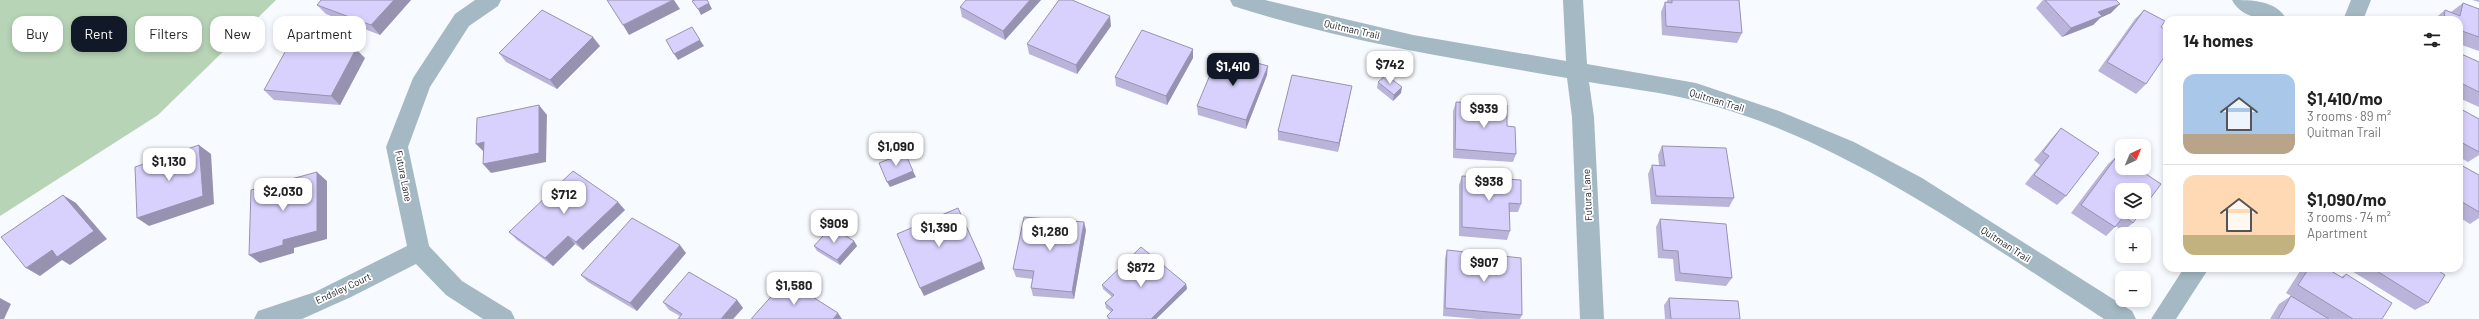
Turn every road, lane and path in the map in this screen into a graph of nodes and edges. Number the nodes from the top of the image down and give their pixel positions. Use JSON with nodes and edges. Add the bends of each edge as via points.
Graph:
{"nodes":[{"id":1,"x":492,"y":0,"type":"edge"},
{"id":2,"x":1240,"y":0,"type":"edge"},
{"id":3,"x":1573,"y":0,"type":"edge"},
{"id":4,"x":2242,"y":0,"type":"edge"},
{"id":5,"x":2361,"y":0,"type":"edge"},
{"id":6,"x":2270,"y":16,"type":"edge"},
{"id":7,"x":2355,"y":16,"type":"edge"},
{"id":8,"x":1577,"y":72,"type":"junction"},
{"id":9,"x":419,"y":251,"type":"junction"},
{"id":10,"x":2194,"y":272,"type":"edge"},
{"id":11,"x":266,"y":319,"type":"edge"},
{"id":12,"x":503,"y":319,"type":"edge"},
{"id":13,"x":1592,"y":319,"type":"edge"},
{"id":14,"x":2124,"y":319,"type":"edge"},
{"id":15,"x":2163,"y":319,"type":"edge"}],
"edges":[{"from":1,"to":9,"type":"street","name":"Futura Lane","via":[[462,20],[421,84],[398,147]]},
{"from":2,"to":8,"type":"street","name":"Quitman Trail","via":[[1274,11],[1413,43]]},
{"from":3,"to":8,"type":"street","name":"Futura Lane"},
{"from":4,"to":6,"type":"street"},
{"from":5,"to":7,"type":"street"},
{"from":8,"to":13,"type":"street","name":"Futura Lane","via":[[1583,117]]},
{"from":8,"to":14,"type":"street","name":"Quitman Trail","via":[[1696,92],[1771,117],[1846,149],[1914,185]]},
{"from":9,"to":11,"type":"street","name":"Endsley Court","via":[[336,292],[277,317]]},
{"from":9,"to":12,"type":"street","via":[[454,288]]},
{"from":10,"to":15,"type":"street"}]}
